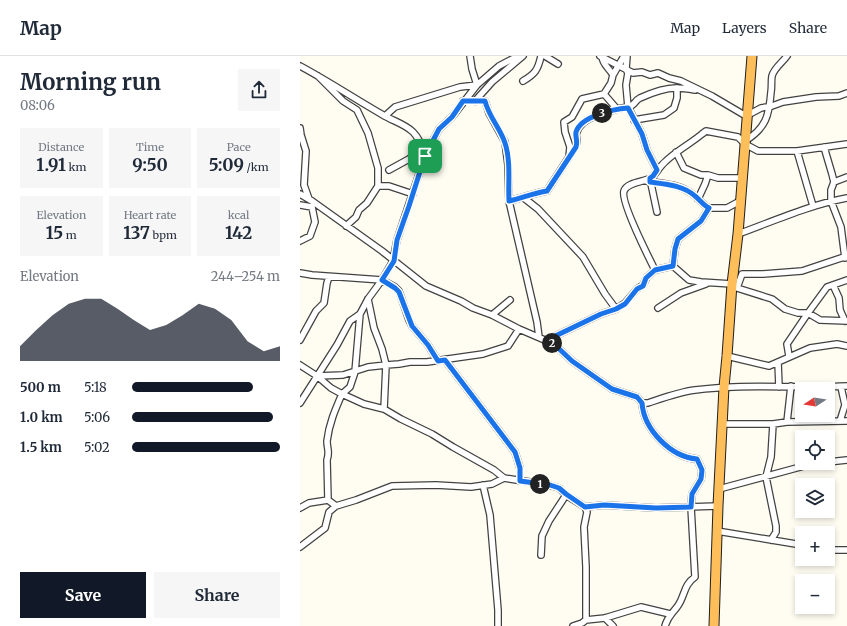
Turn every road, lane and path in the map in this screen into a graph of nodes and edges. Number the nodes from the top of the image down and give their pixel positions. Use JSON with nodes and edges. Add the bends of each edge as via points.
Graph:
{"nodes":[{"id":1,"x":470,"y":56,"type":"edge"},
{"id":2,"x":518,"y":56,"type":"edge"},
{"id":3,"x":523,"y":56,"type":"edge"},
{"id":4,"x":541,"y":56,"type":"edge"},
{"id":5,"x":545,"y":56,"type":"edge"},
{"id":6,"x":601,"y":56,"type":"edge"},
{"id":7,"x":625,"y":56,"type":"edge"},
{"id":8,"x":752,"y":56,"type":"edge"},
{"id":9,"x":786,"y":56,"type":"edge"},
{"id":10,"x":558,"y":64,"type":"dead end"},
{"id":11,"x":300,"y":66,"type":"edge"},
{"id":12,"x":619,"y":66,"type":"junction"},
{"id":13,"x":626,"y":70,"type":"junction"},
{"id":14,"x":613,"y":75,"type":"junction"},
{"id":15,"x":318,"y":76,"type":"junction"},
{"id":16,"x":523,"y":81,"type":"dead end"},
{"id":17,"x":477,"y":85,"type":"junction"},
{"id":18,"x":678,"y":88,"type":"junction"},
{"id":19,"x":698,"y":90,"type":"junction"},
{"id":20,"x":847,"y":92,"type":"edge"},
{"id":21,"x":604,"y":94,"type":"junction"},
{"id":22,"x":357,"y":99,"type":"junction"},
{"id":23,"x":463,"y":101,"type":"junction"},
{"id":24,"x":475,"y":101,"type":"junction"},
{"id":25,"x":769,"y":106,"type":"junction"},
{"id":26,"x":628,"y":108,"type":"junction"},
{"id":27,"x":617,"y":109,"type":"junction"},
{"id":28,"x":360,"y":114,"type":"junction"},
{"id":29,"x":385,"y":116,"type":"junction"},
{"id":30,"x":746,"y":116,"type":"junction"},
{"id":31,"x":634,"y":120,"type":"junction"},
{"id":32,"x":300,"y":128,"type":"edge"},
{"id":33,"x":745,"y":143,"type":"junction"},
{"id":34,"x":847,"y":144,"type":"edge"},
{"id":35,"x":423,"y":147,"type":"junction"},
{"id":36,"x":824,"y":147,"type":"junction"},
{"id":37,"x":797,"y":151,"type":"junction"},
{"id":38,"x":676,"y":152,"type":"junction"},
{"id":39,"x":425,"y":156,"type":"junction"},
{"id":40,"x":569,"y":157,"type":"junction"},
{"id":41,"x":389,"y":170,"type":"dead end"},
{"id":42,"x":657,"y":170,"type":"junction"},
{"id":43,"x":708,"y":175,"type":"junction"},
{"id":44,"x":847,"y":177,"type":"edge"},
{"id":45,"x":742,"y":178,"type":"junction"},
{"id":46,"x":648,"y":180,"type":"junction"},
{"id":47,"x":834,"y":182,"type":"junction"},
{"id":48,"x":378,"y":186,"type":"junction"},
{"id":49,"x":300,"y":194,"type":"edge"},
{"id":50,"x":413,"y":194,"type":"junction"},
{"id":51,"x":524,"y":198,"type":"junction"},
{"id":52,"x":847,"y":198,"type":"edge"},
{"id":53,"x":309,"y":199,"type":"junction"},
{"id":54,"x":698,"y":199,"type":"junction"},
{"id":55,"x":509,"y":201,"type":"junction"},
{"id":56,"x":740,"y":201,"type":"junction"},
{"id":57,"x":831,"y":201,"type":"junction"},
{"id":58,"x":300,"y":205,"type":"edge"},
{"id":59,"x":813,"y":206,"type":"junction"},
{"id":60,"x":709,"y":208,"type":"junction"},
{"id":61,"x":656,"y":212,"type":"dead end"},
{"id":62,"x":346,"y":226,"type":"junction"},
{"id":63,"x":738,"y":234,"type":"junction"},
{"id":64,"x":300,"y":242,"type":"edge"},
{"id":65,"x":846,"y":257,"type":"edge"},
{"id":66,"x":394,"y":261,"type":"junction"},
{"id":67,"x":673,"y":266,"type":"junction"},
{"id":68,"x":655,"y":270,"type":"junction"},
{"id":69,"x":300,"y":273,"type":"edge"},
{"id":70,"x":329,"y":277,"type":"junction"},
{"id":71,"x":382,"y":280,"type":"junction"},
{"id":72,"x":847,"y":280,"type":"edge"},
{"id":73,"x":717,"y":282,"type":"junction"},
{"id":74,"x":833,"y":285,"type":"junction"},
{"id":75,"x":734,"y":286,"type":"junction"},
{"id":76,"x":368,"y":299,"type":"junction"},
{"id":77,"x":510,"y":300,"type":"dead end"},
{"id":78,"x":658,"y":308,"type":"dead end"},
{"id":79,"x":616,"y":309,"type":"junction"},
{"id":80,"x":808,"y":313,"type":"junction"},
{"id":81,"x":360,"y":314,"type":"junction"},
{"id":82,"x":492,"y":315,"type":"junction"},
{"id":83,"x":846,"y":321,"type":"edge"},
{"id":84,"x":519,"y":329,"type":"junction"},
{"id":85,"x":539,"y":337,"type":"junction"},
{"id":86,"x":300,"y":340,"type":"edge"},
{"id":87,"x":547,"y":340,"type":"junction"},
{"id":88,"x":847,"y":346,"type":"edge"},
{"id":89,"x":727,"y":356,"type":"junction"},
{"id":90,"x":789,"y":356,"type":"junction"},
{"id":91,"x":445,"y":360,"type":"junction"},
{"id":92,"x":438,"y":361,"type":"junction"},
{"id":93,"x":778,"y":362,"type":"junction"},
{"id":94,"x":386,"y":364,"type":"junction"},
{"id":95,"x":300,"y":365,"type":"edge"},
{"id":96,"x":355,"y":372,"type":"junction"},
{"id":97,"x":317,"y":376,"type":"junction"},
{"id":98,"x":779,"y":386,"type":"junction"},
{"id":99,"x":791,"y":386,"type":"junction"},
{"id":100,"x":844,"y":386,"type":"edge"},
{"id":101,"x":724,"y":387,"type":"junction"},
{"id":102,"x":342,"y":394,"type":"junction"},
{"id":103,"x":300,"y":402,"type":"edge"},
{"id":104,"x":642,"y":403,"type":"junction"},
{"id":105,"x":384,"y":409,"type":"junction"},
{"id":106,"x":840,"y":421,"type":"junction"},
{"id":107,"x":847,"y":421,"type":"edge"},
{"id":108,"x":787,"y":422,"type":"junction"},
{"id":109,"x":723,"y":424,"type":"junction"},
{"id":110,"x":773,"y":424,"type":"junction"},
{"id":111,"x":847,"y":460,"type":"edge"},
{"id":112,"x":835,"y":461,"type":"edge"},
{"id":113,"x":795,"y":469,"type":"edge"},
{"id":114,"x":766,"y":477,"type":"junction"},
{"id":115,"x":504,"y":478,"type":"junction"},
{"id":116,"x":520,"y":481,"type":"junction"},
{"id":117,"x":483,"y":485,"type":"junction"},
{"id":118,"x":719,"y":489,"type":"junction"},
{"id":119,"x":566,"y":494,"type":"junction"},
{"id":120,"x":328,"y":500,"type":"junction"},
{"id":121,"x":336,"y":506,"type":"junction"},
{"id":122,"x":718,"y":506,"type":"junction"},
{"id":123,"x":585,"y":507,"type":"junction"},
{"id":124,"x":691,"y":507,"type":"junction"},
{"id":125,"x":300,"y":508,"type":"edge"},
{"id":126,"x":717,"y":531,"type":"junction"},
{"id":127,"x":771,"y":540,"type":"junction"},
{"id":128,"x":795,"y":544,"type":"edge"},
{"id":129,"x":300,"y":547,"type":"edge"},
{"id":130,"x":835,"y":550,"type":"edge"},
{"id":131,"x":847,"y":550,"type":"edge"},
{"id":132,"x":541,"y":555,"type":"dead end"},
{"id":133,"x":670,"y":614,"type":"junction"},
{"id":134,"x":605,"y":618,"type":"junction"},
{"id":135,"x":586,"y":620,"type":"junction"},
{"id":136,"x":498,"y":626,"type":"edge"},
{"id":137,"x":573,"y":626,"type":"edge"},
{"id":138,"x":613,"y":626,"type":"edge"},
{"id":139,"x":665,"y":626,"type":"edge"},
{"id":140,"x":714,"y":626,"type":"edge"}],
"edges":[{"from":1,"to":17,"type":"street"},
{"from":2,"to":17,"type":"street","via":[[499,66]]},
{"from":3,"to":24,"type":"street","via":[[492,82]]},
{"from":4,"to":16,"type":"street","via":[[535,73]]},
{"from":5,"to":10,"type":"street"},
{"from":6,"to":12,"type":"street"},
{"from":6,"to":14,"type":"street"},
{"from":7,"to":12,"type":"street"},
{"from":7,"to":13,"type":"street"},
{"from":8,"to":30,"type":"highway"},
{"from":9,"to":25,"type":"street","via":[[772,77]]},
{"from":11,"to":15,"type":"street"},
{"from":12,"to":13,"type":"street"},
{"from":12,"to":14,"type":"street"},
{"from":13,"to":19,"type":"street","via":[[650,75],[658,73]]},
{"from":13,"to":26,"type":"street"},
{"from":14,"to":21,"type":"street"},
{"from":15,"to":22,"type":"street"},
{"from":15,"to":28,"type":"street","via":[[337,96]]},
{"from":17,"to":23,"type":"street"},
{"from":17,"to":29,"type":"street","via":[[460,87],[395,107]]},
{"from":18,"to":19,"type":"street"},
{"from":18,"to":26,"type":"street","via":[[655,92],[638,99],[634,106]]},
{"from":18,"to":31,"type":"street","via":[[674,108],[664,114]]},
{"from":19,"to":30,"type":"street"},
{"from":20,"to":25,"type":"street","via":[[839,96],[805,98]]},
{"from":21,"to":27,"type":"street"},
{"from":21,"to":40,"type":"street","via":[[582,99],[572,116],[564,122]]},
{"from":22,"to":28,"type":"street"},
{"from":22,"to":29,"type":"street"},
{"from":23,"to":24,"type":"street"},
{"from":23,"to":39,"type":"street","via":[[452,117],[439,129]]},
{"from":24,"to":55,"type":"street","via":[[485,101],[505,142]]},
{"from":25,"to":30,"type":"street"},
{"from":25,"to":33,"type":"street","via":[[764,125]]},
{"from":26,"to":27,"type":"street"},
{"from":26,"to":31,"type":"street"},
{"from":27,"to":40,"type":"street","via":[[600,114],[580,125],[576,133],[576,147]]},
{"from":28,"to":48,"type":"street","via":[[376,157]]},
{"from":29,"to":35,"type":"street","via":[[406,126]]},
{"from":30,"to":33,"type":"highway"},
{"from":31,"to":42,"type":"street"},
{"from":32,"to":53,"type":"street","via":[[306,151],[304,185]]},
{"from":33,"to":37,"type":"street","via":[[758,150]]},
{"from":33,"to":38,"type":"street","via":[[738,137],[706,131]]},
{"from":33,"to":45,"type":"highway"},
{"from":34,"to":36,"type":"street"},
{"from":35,"to":39,"type":"street"},
{"from":35,"to":41,"type":"street","via":[[409,159]]},
{"from":36,"to":37,"type":"street"},
{"from":36,"to":47,"type":"street"},
{"from":37,"to":59,"type":"street"},
{"from":38,"to":42,"type":"street"},
{"from":38,"to":43,"type":"street","via":[[684,168]]},
{"from":39,"to":50,"type":"street"},
{"from":40,"to":51,"type":"street","via":[[547,191]]},
{"from":42,"to":46,"type":"street"},
{"from":43,"to":45,"type":"street","via":[[718,178]]},
{"from":43,"to":54,"type":"street"},
{"from":44,"to":47,"type":"street"},
{"from":45,"to":56,"type":"highway"},
{"from":46,"to":54,"type":"street","via":[[680,188]]},
{"from":46,"to":61,"type":"street"},
{"from":46,"to":68,"type":"street","via":[[628,186],[624,190],[624,196],[632,222]]},
{"from":47,"to":57,"type":"street"},
{"from":48,"to":50,"type":"street","via":[[389,186]]},
{"from":48,"to":62,"type":"street","via":[[356,217]]},
{"from":49,"to":53,"type":"street"},
{"from":50,"to":66,"type":"street","via":[[397,240]]},
{"from":51,"to":55,"type":"street"},
{"from":51,"to":79,"type":"street","via":[[538,209],[583,257]]},
{"from":52,"to":57,"type":"street"},
{"from":53,"to":62,"type":"street"},
{"from":54,"to":60,"type":"street"},
{"from":55,"to":85,"type":"street"},
{"from":56,"to":60,"type":"street","via":[[727,208]]},
{"from":56,"to":63,"type":"highway"},
{"from":57,"to":59,"type":"street"},
{"from":57,"to":65,"type":"street"},
{"from":58,"to":64,"type":"street","via":[[312,207],[315,222],[310,236]]},
{"from":59,"to":63,"type":"street"},
{"from":60,"to":67,"type":"street","via":[[701,221],[678,239]]},
{"from":62,"to":66,"type":"street"},
{"from":63,"to":75,"type":"highway"},
{"from":65,"to":75,"type":"street","via":[[802,271],[742,274]]},
{"from":66,"to":71,"type":"street"},
{"from":66,"to":82,"type":"street","via":[[426,286]]},
{"from":67,"to":68,"type":"street"},
{"from":67,"to":73,"type":"street","via":[[689,280]]},
{"from":68,"to":79,"type":"street","via":[[646,278],[643,286],[637,289],[625,304]]},
{"from":69,"to":70,"type":"street"},
{"from":70,"to":71,"type":"street"},
{"from":70,"to":86,"type":"street","via":[[324,303],[316,311]]},
{"from":71,"to":76,"type":"street"},
{"from":71,"to":92,"type":"street","via":[[399,292],[412,326]]},
{"from":72,"to":74,"type":"street"},
{"from":73,"to":75,"type":"street"},
{"from":73,"to":78,"type":"street","via":[[681,293]]},
{"from":74,"to":80,"type":"street","via":[[827,288]]},
{"from":74,"to":83,"type":"street"},
{"from":75,"to":80,"type":"street","via":[[772,299],[785,309]]},
{"from":75,"to":89,"type":"highway"},
{"from":76,"to":81,"type":"street"},
{"from":76,"to":94,"type":"street"},
{"from":77,"to":82,"type":"street"},
{"from":79,"to":87,"type":"street"},
{"from":80,"to":83,"type":"street","via":[[820,320]]},
{"from":80,"to":90,"type":"street","via":[[787,344]]},
{"from":81,"to":96,"type":"street"},
{"from":81,"to":97,"type":"street","via":[[350,321]]},
{"from":82,"to":84,"type":"street"},
{"from":84,"to":85,"type":"street"},
{"from":84,"to":91,"type":"street","via":[[508,346],[483,354]]},
{"from":85,"to":87,"type":"street"},
{"from":87,"to":104,"type":"street","via":[[612,389],[637,397]]},
{"from":88,"to":90,"type":"street","via":[[825,345]]},
{"from":89,"to":93,"type":"street","via":[[769,366]]},
{"from":89,"to":101,"type":"highway"},
{"from":90,"to":93,"type":"street"},
{"from":91,"to":92,"type":"street"},
{"from":91,"to":116,"type":"street","via":[[515,452],[520,468]]},
{"from":92,"to":94,"type":"street"},
{"from":93,"to":98,"type":"street"},
{"from":94,"to":96,"type":"street"},
{"from":94,"to":105,"type":"street"},
{"from":95,"to":97,"type":"street"},
{"from":96,"to":97,"type":"street","via":[[343,376]]},
{"from":96,"to":102,"type":"street","via":[[350,387]]},
{"from":97,"to":102,"type":"street"},
{"from":97,"to":103,"type":"street"},
{"from":98,"to":99,"type":"street"},
{"from":98,"to":101,"type":"street"},
{"from":99,"to":100,"type":"street"},
{"from":99,"to":108,"type":"street"},
{"from":100,"to":106,"type":"street","via":[[845,405]]},
{"from":101,"to":104,"type":"street","via":[[693,390]]},
{"from":101,"to":109,"type":"highway"},
{"from":102,"to":105,"type":"street","via":[[364,404]]},
{"from":102,"to":120,"type":"street","via":[[331,420],[327,442]]},
{"from":104,"to":124,"type":"street","via":[[643,412],[652,431],[661,441],[681,456],[697,459],[700,463],[701,479],[692,494]]},
{"from":105,"to":115,"type":"street","via":[[432,434]]},
{"from":106,"to":107,"type":"street"},
{"from":106,"to":108,"type":"street"},
{"from":108,"to":110,"type":"street"},
{"from":109,"to":110,"type":"street"},
{"from":109,"to":118,"type":"highway"},
{"from":110,"to":114,"type":"street","via":[[771,457]]},
{"from":111,"to":112,"type":"street"},
{"from":113,"to":114,"type":"street"},
{"from":114,"to":118,"type":"street"},
{"from":114,"to":127,"type":"street","via":[[776,526],[776,532]]},
{"from":115,"to":116,"type":"street"},
{"from":115,"to":117,"type":"street"},
{"from":116,"to":119,"type":"street","via":[[550,485]]},
{"from":117,"to":121,"type":"street","via":[[392,486]]},
{"from":117,"to":136,"type":"street","via":[[490,515]]},
{"from":118,"to":122,"type":"highway"},
{"from":119,"to":123,"type":"street"},
{"from":119,"to":132,"type":"street","via":[[542,536]]},
{"from":120,"to":121,"type":"street"},
{"from":120,"to":125,"type":"street","via":[[309,503]]},
{"from":121,"to":129,"type":"street","via":[[330,512],[325,528]]},
{"from":122,"to":124,"type":"street"},
{"from":122,"to":126,"type":"highway"},
{"from":123,"to":124,"type":"street"},
{"from":123,"to":135,"type":"street"},
{"from":124,"to":133,"type":"street","via":[[695,577],[689,581],[678,607]]},
{"from":126,"to":127,"type":"street"},
{"from":126,"to":140,"type":"highway"},
{"from":127,"to":128,"type":"street"},
{"from":130,"to":131,"type":"street"},
{"from":133,"to":134,"type":"street","via":[[641,606]]},
{"from":133,"to":139,"type":"street"},
{"from":134,"to":135,"type":"street"},
{"from":134,"to":138,"type":"street"},
{"from":135,"to":137,"type":"street"}]}
